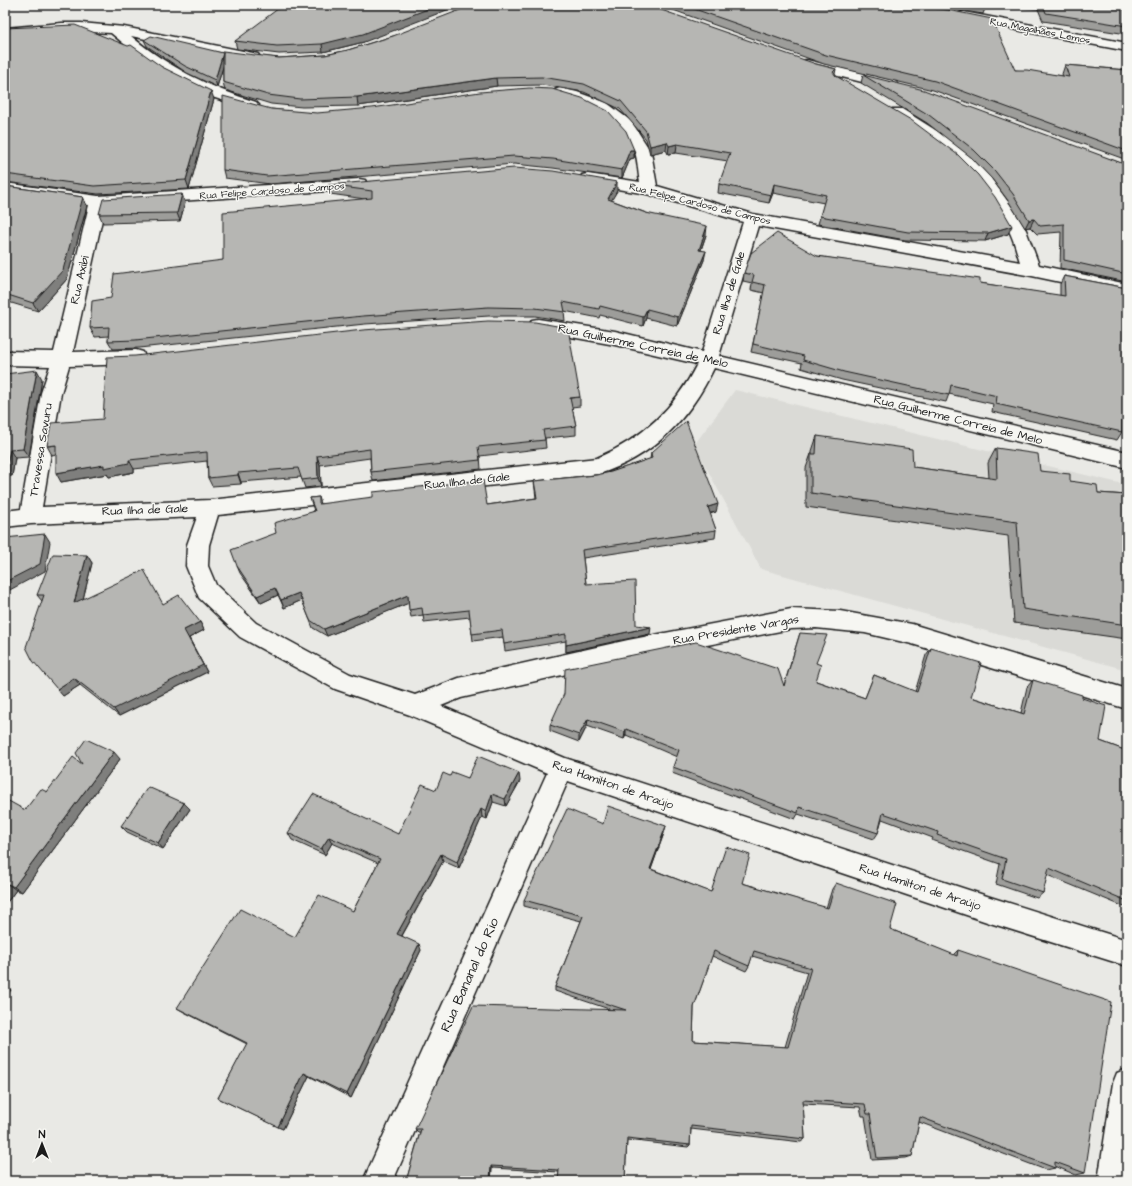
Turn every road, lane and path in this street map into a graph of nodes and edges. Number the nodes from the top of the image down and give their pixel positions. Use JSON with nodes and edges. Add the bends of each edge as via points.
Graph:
{"nodes":[{"id":1,"x":953,"y":14,"type":"edge"},
{"id":2,"x":116,"y":31,"type":"junction"},
{"id":3,"x":5,"y":32,"type":"edge"},
{"id":4,"x":1127,"y":47,"type":"edge"},
{"id":5,"x":790,"y":58,"type":"edge"},
{"id":6,"x":264,"y":59,"type":"edge"},
{"id":7,"x":820,"y":68,"type":"junction"},
{"id":8,"x":904,"y":88,"type":"edge"},
{"id":9,"x":546,"y":92,"type":"edge"},
{"id":10,"x":866,"y":94,"type":"edge"},
{"id":11,"x":885,"y":105,"type":"edge"},
{"id":12,"x":263,"y":108,"type":"edge"},
{"id":13,"x":576,"y":177,"type":"edge"},
{"id":14,"x":376,"y":182,"type":"edge"},
{"id":15,"x":5,"y":188,"type":"edge"},
{"id":16,"x":649,"y":189,"type":"junction"},
{"id":17,"x":98,"y":201,"type":"junction"},
{"id":18,"x":752,"y":219,"type":"junction"},
{"id":19,"x":1032,"y":270,"type":"junction"},
{"id":20,"x":1127,"y":290,"type":"edge"},
{"id":21,"x":521,"y":323,"type":"edge"},
{"id":22,"x":154,"y":355,"type":"edge"},
{"id":23,"x":5,"y":358,"type":"edge"},
{"id":24,"x":61,"y":359,"type":"junction"},
{"id":25,"x":709,"y":360,"type":"junction"},
{"id":26,"x":1127,"y":460,"type":"edge"},
{"id":27,"x":210,"y":508,"type":"junction"},
{"id":28,"x":32,"y":516,"type":"junction"},
{"id":29,"x":5,"y":518,"type":"edge"},
{"id":30,"x":1127,"y":699,"type":"edge"},
{"id":31,"x":415,"y":706,"type":"junction"},
{"id":32,"x":562,"y":768,"type":"junction"},
{"id":33,"x":1127,"y":953,"type":"edge"},
{"id":34,"x":1127,"y":1083,"type":"edge"},
{"id":35,"x":378,"y":1181,"type":"edge"},
{"id":36,"x":1113,"y":1181,"type":"edge"}],
"edges":[{"from":1,"to":4,"type":"street","name":"Rua Magalhães Lemos"},
{"from":2,"to":3,"type":"street","via":[[82,27]]},
{"from":2,"to":6,"type":"street"},
{"from":2,"to":12,"type":"street","via":[[136,49],[173,72],[226,98]]},
{"from":5,"to":7,"type":"street"},
{"from":7,"to":8,"type":"street"},
{"from":7,"to":10,"type":"street"},
{"from":9,"to":16,"type":"street","via":[[572,95],[602,106],[625,124],[643,152]]},
{"from":11,"to":19,"type":"street","via":[[942,141],[978,174],[1018,232]]},
{"from":13,"to":16,"type":"street","name":"Rua Felipe Cardoso de Campos"},
{"from":14,"to":17,"type":"street","name":"Rua Felipe Cardoso de Campos","via":[[321,188]]},
{"from":15,"to":17,"type":"street","name":"Rua Felipe Cardoso de Campos"},
{"from":16,"to":18,"type":"street","name":"Rua Felipe Cardoso de Campos"},
{"from":17,"to":24,"type":"street","name":"Rua Axibi"},
{"from":18,"to":19,"type":"street","name":"Rua Felipe Cardoso de Campos"},
{"from":18,"to":25,"type":"street","name":"Rua Ilha de Gale"},
{"from":19,"to":20,"type":"street","name":"Rua Felipe Cardoso de Campos"},
{"from":21,"to":25,"type":"street","name":"Rua Guilherme Correia de Melo","via":[[615,338]]},
{"from":22,"to":24,"type":"street"},
{"from":23,"to":24,"type":"street"},
{"from":24,"to":28,"type":"street","name":"Travessa Savuru","via":[[50,399],[35,483]]},
{"from":25,"to":26,"type":"street","name":"Rua Guilherme Correia de Melo"},
{"from":25,"to":27,"type":"street","name":"Rua Ilha de Gale","via":[[685,404],[655,435],[634,450],[599,466]]},
{"from":27,"to":28,"type":"street","name":"Rua Ilha de Gale"},
{"from":27,"to":31,"type":"street","name":"Rua Hamilton de Araújo","via":[[198,546],[197,566],[207,591],[248,630],[344,682]]},
{"from":28,"to":29,"type":"street"},
{"from":30,"to":31,"type":"street","name":"Rua Presidente Vargas","via":[[918,635],[863,623],[815,618],[791,619],[628,650],[459,688]]},
{"from":31,"to":32,"type":"street","name":"Rua Hamilton de Araújo"},
{"from":32,"to":33,"type":"street","name":"Rua Hamilton de Araújo"},
{"from":32,"to":35,"type":"street","name":"Rua Bananal do Rio"},
{"from":34,"to":36,"type":"street"}]}
